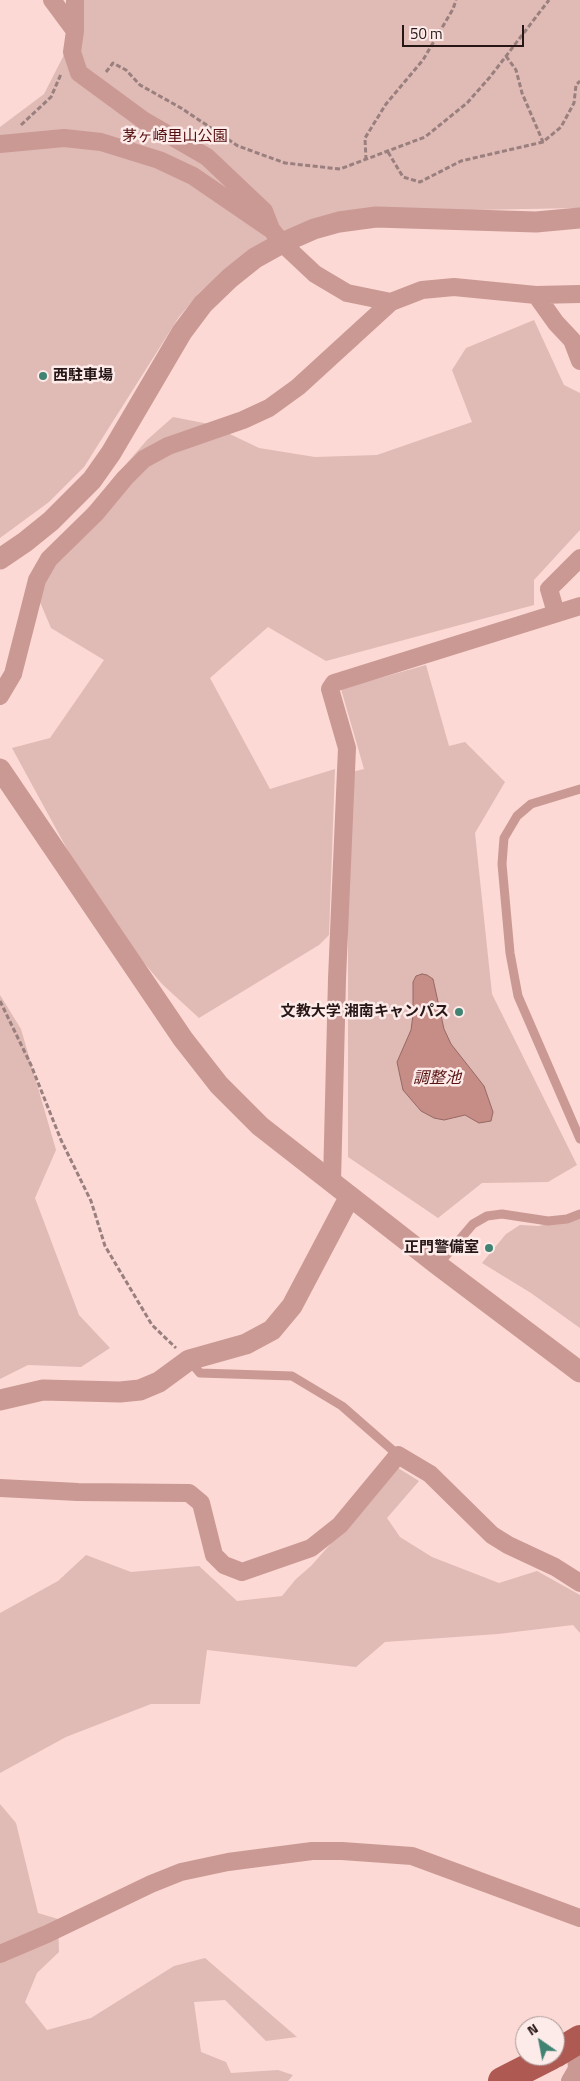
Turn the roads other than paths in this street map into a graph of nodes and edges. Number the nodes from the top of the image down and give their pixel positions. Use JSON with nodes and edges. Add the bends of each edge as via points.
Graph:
{"nodes":[{"id":1,"x":52,"y":0,"type":"edge"},
{"id":2,"x":75,"y":0,"type":"edge"},
{"id":3,"x":75,"y":31,"type":"junction"},
{"id":4,"x":0,"y":144,"type":"edge"},
{"id":5,"x":580,"y":218,"type":"edge"},
{"id":6,"x":276,"y":236,"type":"junction"},
{"id":7,"x":580,"y":294,"type":"edge"},
{"id":8,"x":536,"y":295,"type":"junction"},
{"id":9,"x":392,"y":302,"type":"junction"},
{"id":10,"x":580,"y":361,"type":"edge"},
{"id":11,"x":580,"y":558,"type":"edge"},
{"id":12,"x":0,"y":559,"type":"edge"},
{"id":13,"x":580,"y":606,"type":"edge"},
{"id":14,"x":556,"y":613,"type":"junction"},
{"id":15,"x":0,"y":696,"type":"edge"},
{"id":16,"x":0,"y":769,"type":"edge"},
{"id":17,"x":580,"y":789,"type":"edge"},
{"id":18,"x":580,"y":1139,"type":"edge"},
{"id":19,"x":332,"y":1182,"type":"junction"},
{"id":20,"x":350,"y":1196,"type":"junction"},
{"id":21,"x":580,"y":1214,"type":"edge"},
{"id":22,"x":438,"y":1265,"type":"junction"},
{"id":23,"x":189,"y":1360,"type":"junction"},
{"id":24,"x":580,"y":1372,"type":"edge"},
{"id":25,"x":0,"y":1400,"type":"edge"},
{"id":26,"x":398,"y":1455,"type":"junction"},
{"id":27,"x":0,"y":1488,"type":"edge"},
{"id":28,"x":580,"y":1583,"type":"edge"},
{"id":29,"x":580,"y":1918,"type":"edge"},
{"id":30,"x":0,"y":1954,"type":"edge"},
{"id":31,"x":570,"y":2045,"type":"edge"},
{"id":32,"x":531,"y":2066,"type":"edge"},
{"id":33,"x":502,"y":2081,"type":"edge"},
{"id":34,"x":570,"y":2081,"type":"edge"}],
"edges":[{"from":1,"to":3,"type":"street"},
{"from":2,"to":3,"type":"street"},
{"from":3,"to":6,"type":"street","via":[[72,52],[79,73],[143,120],[207,157],[264,211]]},
{"from":4,"to":6,"type":"street","via":[[64,138],[101,142],[159,160],[193,176]]},
{"from":5,"to":6,"type":"street","via":[[536,222],[376,217]]},
{"from":6,"to":9,"type":"street","via":[[315,274],[347,293]]},
{"from":6,"to":12,"type":"street","via":[[203,304],[182,332],[92,480],[51,521]]},
{"from":7,"to":8,"type":"street"},
{"from":8,"to":9,"type":"street","via":[[454,287],[422,290]]},
{"from":8,"to":10,"type":"street","via":[[572,340]]},
{"from":9,"to":15,"type":"street","via":[[298,387],[269,408],[168,446],[144,459],[125,478],[96,513],[49,559],[37,580],[14,674]]},
{"from":11,"to":14,"type":"street","via":[[549,589]]},
{"from":13,"to":14,"type":"street"},
{"from":14,"to":19,"type":"street","via":[[334,683],[330,689],[347,748]]},
{"from":16,"to":19,"type":"street","via":[[184,1039],[219,1085],[260,1126]]},
{"from":17,"to":18,"type":"lane","via":[[532,804],[517,816],[504,838],[502,864],[510,953],[518,996]]},
{"from":19,"to":20,"type":"street"},
{"from":20,"to":22,"type":"street"},
{"from":20,"to":23,"type":"street","via":[[292,1306],[272,1330],[246,1344]]},
{"from":21,"to":22,"type":"lane","via":[[548,1221],[502,1214],[487,1216],[473,1224]]},
{"from":22,"to":24,"type":"street"},
{"from":23,"to":25,"type":"street","via":[[158,1382],[140,1390],[43,1390]]},
{"from":23,"to":26,"type":"lane","via":[[200,1373],[292,1376],[342,1406]]},
{"from":26,"to":27,"type":"street","via":[[340,1525],[311,1548],[242,1572],[224,1565],[214,1555],[201,1503],[189,1494]]},
{"from":26,"to":28,"type":"street","via":[[430,1474],[492,1535]]},
{"from":29,"to":30,"type":"street","via":[[412,1856],[312,1851],[181,1872]]},
{"from":31,"to":34,"type":"street","via":[[577,2069]]},
{"from":32,"to":33,"type":"main road"}]}
